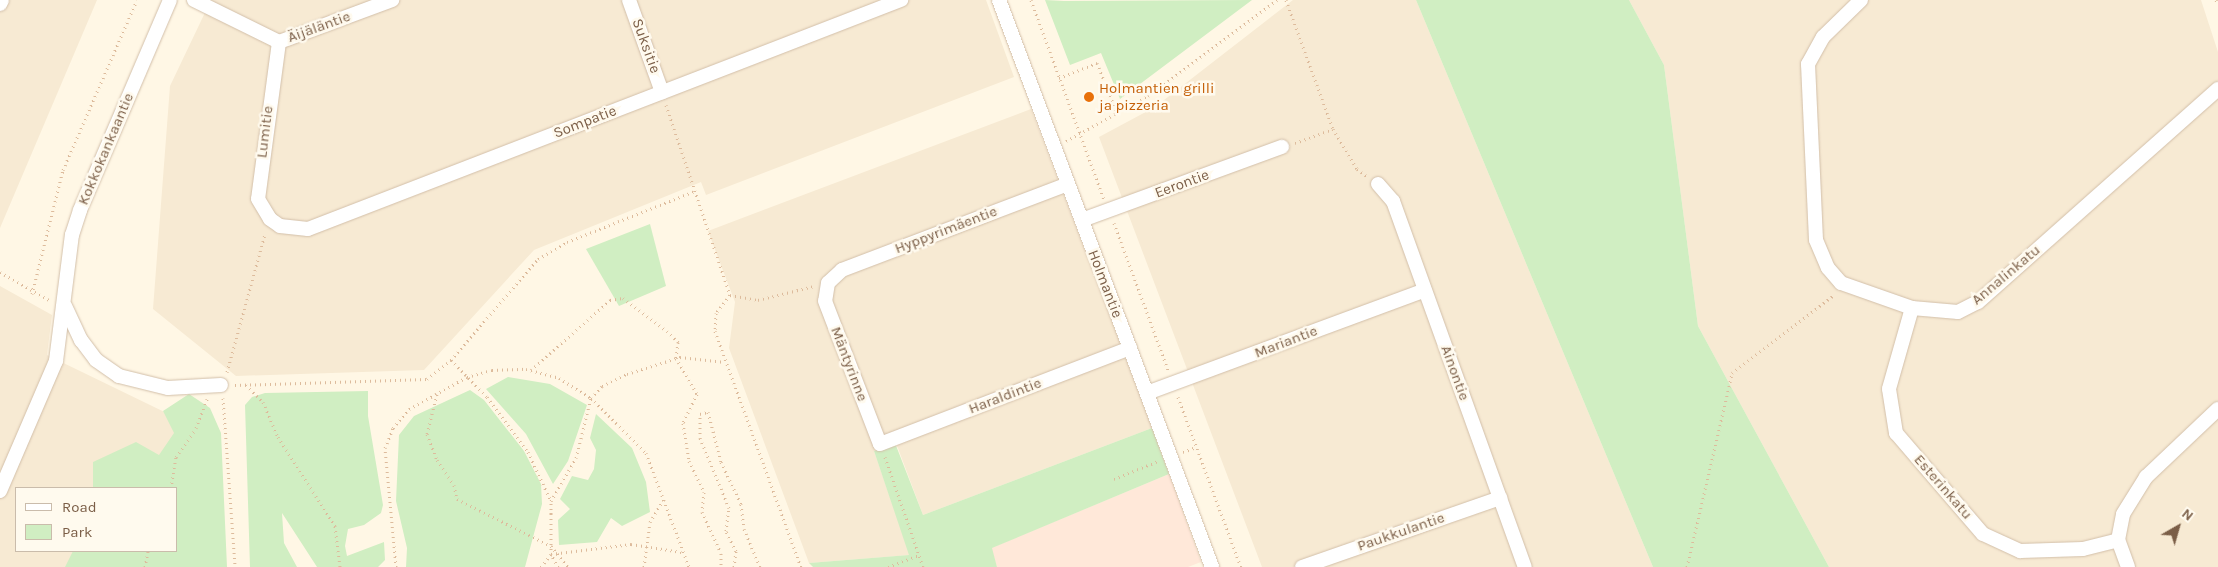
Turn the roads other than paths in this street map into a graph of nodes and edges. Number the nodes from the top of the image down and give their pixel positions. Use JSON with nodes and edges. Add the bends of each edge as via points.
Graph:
{"nodes":[{"id":1,"x":2,"y":0,"type":"edge"},
{"id":2,"x":170,"y":0,"type":"edge"},
{"id":3,"x":194,"y":0,"type":"edge"},
{"id":4,"x":629,"y":0,"type":"edge"},
{"id":5,"x":901,"y":0,"type":"edge"},
{"id":6,"x":999,"y":0,"type":"edge"},
{"id":7,"x":1861,"y":0,"type":"edge"},
{"id":8,"x":385,"y":1,"type":"edge"},
{"id":9,"x":0,"y":4,"type":"edge"},
{"id":10,"x":279,"y":42,"type":"junction"},
{"id":11,"x":2218,"y":89,"type":"edge"},
{"id":12,"x":662,"y":92,"type":"junction"},
{"id":13,"x":1282,"y":148,"type":"road end"},
{"id":14,"x":1068,"y":184,"type":"junction"},
{"id":15,"x":1378,"y":184,"type":"road end"},
{"id":16,"x":270,"y":219,"type":"joint"},
{"id":17,"x":1082,"y":220,"type":"junction"},
{"id":18,"x":828,"y":283,"type":"joint"},
{"id":19,"x":1425,"y":290,"type":"junction"},
{"id":20,"x":64,"y":303,"type":"junction"},
{"id":21,"x":1912,"y":308,"type":"junction"},
{"id":22,"x":1130,"y":348,"type":"junction"},
{"id":23,"x":221,"y":385,"type":"road end"},
{"id":24,"x":1147,"y":393,"type":"junction"},
{"id":25,"x":2218,"y":409,"type":"edge"},
{"id":26,"x":880,"y":444,"type":"joint"},
{"id":27,"x":0,"y":490,"type":"edge"},
{"id":28,"x":1500,"y":498,"type":"junction"},
{"id":29,"x":2118,"y":540,"type":"junction"},
{"id":30,"x":1212,"y":567,"type":"edge"},
{"id":31,"x":1302,"y":567,"type":"edge"},
{"id":32,"x":1525,"y":567,"type":"edge"},
{"id":33,"x":2128,"y":567,"type":"edge"}],
"edges":[{"from":1,"to":9,"type":"street"},
{"from":2,"to":20,"type":"street","name":"Kokkokankaantie","via":[[80,210],[72,235]]},
{"from":3,"to":10,"type":"street","name":"Äijäläntie"},
{"from":4,"to":12,"type":"street","name":"Suksitie"},
{"from":5,"to":12,"type":"street","name":"Sompatie"},
{"from":6,"to":14,"type":"street","name":"Holmantie"},
{"from":7,"to":21,"type":"street","name":"Annalinkatu","via":[[1824,37],[1808,64],[1816,240],[1828,268],[1846,286]]},
{"from":8,"to":10,"type":"street","name":"Äijäläntie"},
{"from":10,"to":16,"type":"street","name":"Lumitie","via":[[258,189]]},
{"from":11,"to":21,"type":"street","name":"Annalinkatu","via":[[1978,302],[1958,312]]},
{"from":12,"to":16,"type":"street","name":"Sompatie","via":[[308,229],[286,228]]},
{"from":13,"to":17,"type":"street","name":"Eerontie"},
{"from":14,"to":17,"type":"street","name":"Holmantie"},
{"from":14,"to":18,"type":"street","name":"Hyppyrimäentie","via":[[842,270]]},
{"from":15,"to":19,"type":"street","name":"Ainontie","via":[[1393,201]]},
{"from":17,"to":22,"type":"street","name":"Holmantie"},
{"from":18,"to":26,"type":"street","name":"Mäntyrinne","via":[[825,301]]},
{"from":19,"to":24,"type":"street","name":"Mariantie"},
{"from":19,"to":28,"type":"street","name":"Ainontie"},
{"from":20,"to":23,"type":"street","via":[[80,340],[96,360],[119,376],[168,388]]},
{"from":20,"to":27,"type":"street","name":"Kokkokankaantie","via":[[56,361]]},
{"from":21,"to":29,"type":"street","name":"Esterinkatu","via":[[1889,389],[1896,432],[1983,534],[2020,551],[2083,548]]},
{"from":22,"to":24,"type":"street","name":"Holmantie"},
{"from":22,"to":26,"type":"street","name":"Haraldintie"},
{"from":24,"to":30,"type":"street","name":"Holmantie"},
{"from":25,"to":29,"type":"street","via":[[2146,477],[2123,514]]},
{"from":28,"to":31,"type":"street","name":"Paukkulantie"},
{"from":28,"to":32,"type":"street","name":"Ainontie"},
{"from":29,"to":33,"type":"street"}]}
